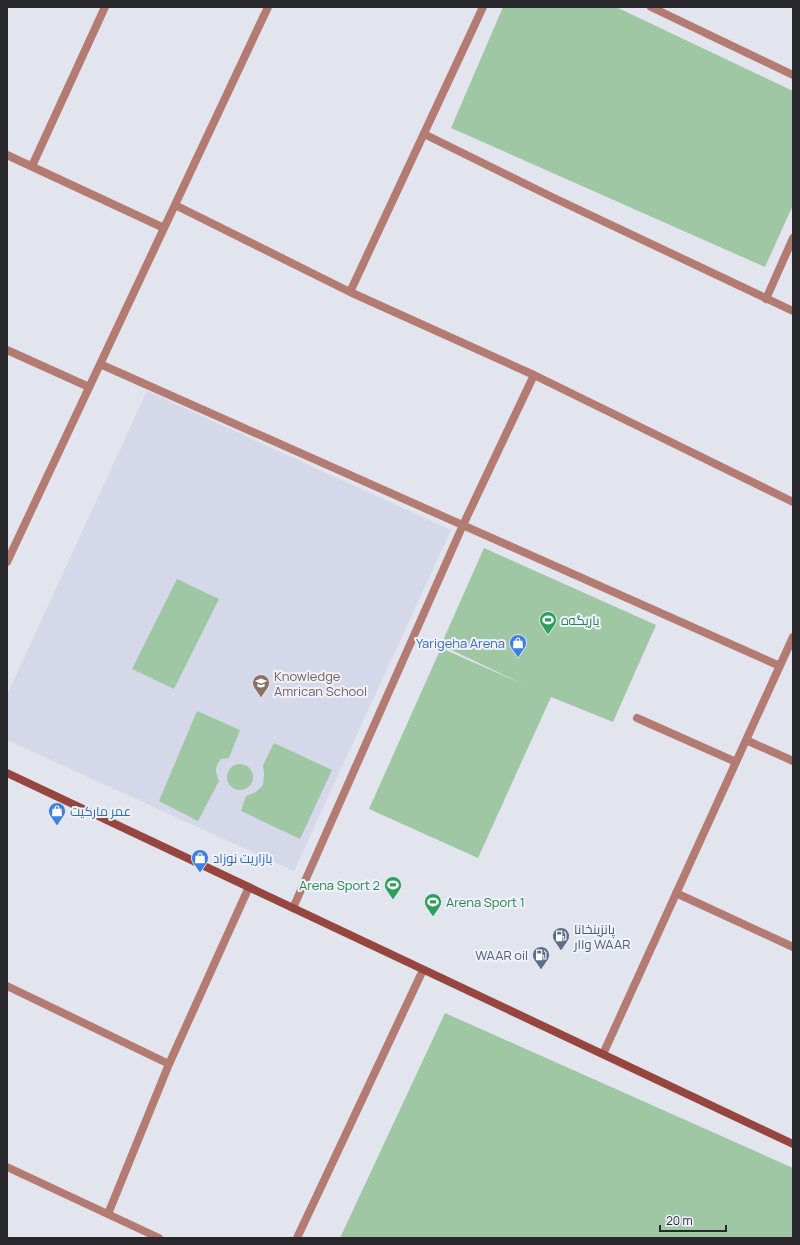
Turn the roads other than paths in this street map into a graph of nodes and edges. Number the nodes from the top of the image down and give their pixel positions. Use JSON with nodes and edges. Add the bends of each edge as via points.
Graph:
{"nodes":[{"id":1,"x":105,"y":7,"type":"edge"},
{"id":2,"x":268,"y":7,"type":"edge"},
{"id":3,"x":483,"y":7,"type":"edge"},
{"id":4,"x":651,"y":7,"type":"edge"},
{"id":5,"x":793,"y":75,"type":"edge"},
{"id":6,"x":424,"y":134,"type":"junction"},
{"id":7,"x":7,"y":155,"type":"edge"},
{"id":8,"x":32,"y":166,"type":"junction"},
{"id":9,"x":175,"y":205,"type":"junction"},
{"id":10,"x":164,"y":228,"type":"junction"},
{"id":11,"x":793,"y":238,"type":"edge"},
{"id":12,"x":350,"y":292,"type":"junction"},
{"id":13,"x":766,"y":298,"type":"junction"},
{"id":14,"x":793,"y":311,"type":"edge"},
{"id":15,"x":7,"y":350,"type":"edge"},
{"id":16,"x":100,"y":364,"type":"junction"},
{"id":17,"x":534,"y":375,"type":"junction"},
{"id":18,"x":89,"y":387,"type":"junction"},
{"id":19,"x":793,"y":502,"type":"edge"},
{"id":20,"x":463,"y":525,"type":"junction"},
{"id":21,"x":7,"y":562,"type":"edge"},
{"id":22,"x":793,"y":637,"type":"edge"},
{"id":23,"x":780,"y":666,"type":"junction"},
{"id":24,"x":637,"y":718,"type":"dead end"},
{"id":25,"x":746,"y":740,"type":"junction"},
{"id":26,"x":793,"y":761,"type":"edge"},
{"id":27,"x":736,"y":762,"type":"junction"},
{"id":28,"x":7,"y":773,"type":"edge"},
{"id":29,"x":249,"y":887,"type":"junction"},
{"id":30,"x":676,"y":893,"type":"junction"},
{"id":31,"x":293,"y":908,"type":"junction"},
{"id":32,"x":793,"y":947,"type":"edge"},
{"id":33,"x":423,"y":970,"type":"junction"},
{"id":34,"x":7,"y":986,"type":"edge"},
{"id":35,"x":603,"y":1054,"type":"junction"},
{"id":36,"x":169,"y":1064,"type":"junction"},
{"id":37,"x":793,"y":1144,"type":"edge"},
{"id":38,"x":7,"y":1167,"type":"edge"},
{"id":39,"x":108,"y":1214,"type":"junction"},
{"id":40,"x":159,"y":1238,"type":"edge"},
{"id":41,"x":297,"y":1238,"type":"edge"}],
"edges":[{"from":1,"to":8,"type":"street"},
{"from":2,"to":9,"type":"street"},
{"from":3,"to":6,"type":"street"},
{"from":4,"to":5,"type":"street"},
{"from":6,"to":12,"type":"street"},
{"from":6,"to":13,"type":"street"},
{"from":7,"to":8,"type":"street"},
{"from":8,"to":10,"type":"street"},
{"from":9,"to":10,"type":"street"},
{"from":9,"to":12,"type":"street"},
{"from":10,"to":16,"type":"street"},
{"from":11,"to":13,"type":"street"},
{"from":12,"to":17,"type":"street"},
{"from":13,"to":14,"type":"street"},
{"from":15,"to":18,"type":"street"},
{"from":16,"to":18,"type":"street"},
{"from":16,"to":20,"type":"street"},
{"from":17,"to":19,"type":"street"},
{"from":17,"to":20,"type":"street"},
{"from":18,"to":21,"type":"street"},
{"from":20,"to":23,"type":"street"},
{"from":20,"to":31,"type":"street"},
{"from":22,"to":23,"type":"street"},
{"from":23,"to":25,"type":"street"},
{"from":24,"to":27,"type":"street"},
{"from":25,"to":26,"type":"street"},
{"from":25,"to":27,"type":"street"},
{"from":27,"to":30,"type":"street"},
{"from":28,"to":29,"type":"street"},
{"from":29,"to":31,"type":"street"},
{"from":29,"to":36,"type":"street"},
{"from":30,"to":32,"type":"street"},
{"from":30,"to":35,"type":"street"},
{"from":31,"to":33,"type":"street"},
{"from":33,"to":35,"type":"street"},
{"from":33,"to":41,"type":"street"},
{"from":34,"to":36,"type":"street"},
{"from":35,"to":37,"type":"street"},
{"from":36,"to":39,"type":"street"},
{"from":38,"to":39,"type":"street"},
{"from":39,"to":40,"type":"street"}]}
